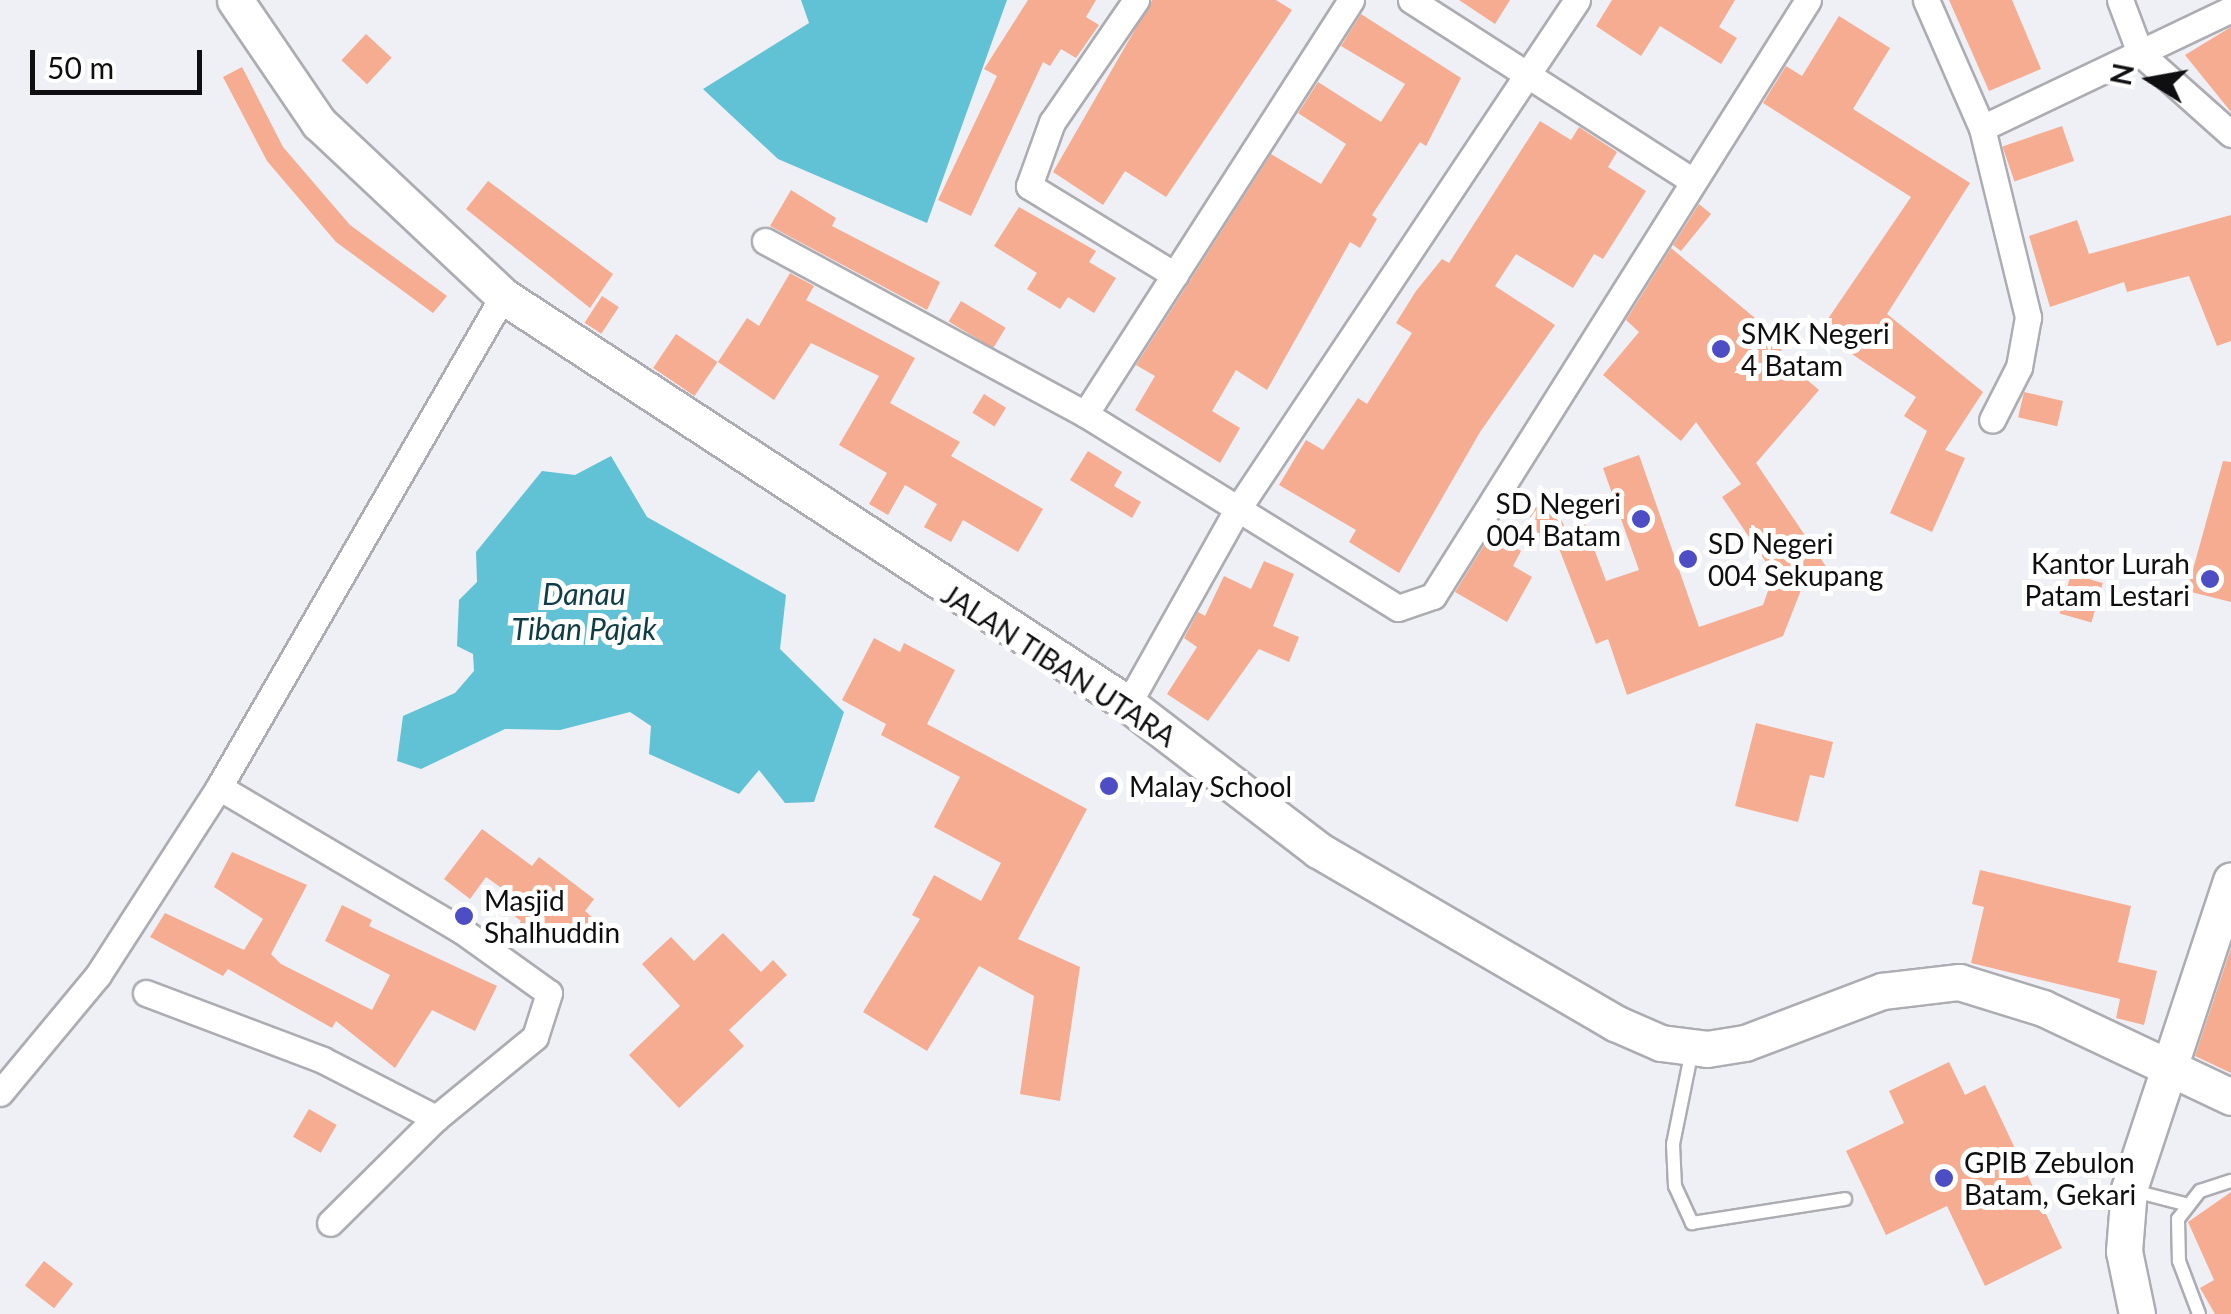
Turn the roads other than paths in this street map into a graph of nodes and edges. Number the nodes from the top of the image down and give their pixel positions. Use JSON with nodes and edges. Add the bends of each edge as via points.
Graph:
{"nodes":[{"id":1,"x":235,"y":0,"type":"edge"},
{"id":2,"x":1136,"y":0,"type":"edge"},
{"id":3,"x":1351,"y":0,"type":"edge"},
{"id":4,"x":1411,"y":0,"type":"edge"},
{"id":5,"x":1577,"y":0,"type":"edge"},
{"id":6,"x":1808,"y":0,"type":"edge"},
{"id":7,"x":1926,"y":0,"type":"edge"},
{"id":8,"x":2120,"y":0,"type":"edge"},
{"id":9,"x":2231,"y":10,"type":"edge"},
{"id":10,"x":2140,"y":54,"type":"junction"},
{"id":11,"x":1532,"y":72,"type":"junction"},
{"id":12,"x":1982,"y":128,"type":"junction"},
{"id":13,"x":2231,"y":134,"type":"edge"},
{"id":14,"x":1691,"y":180,"type":"junction"},
{"id":15,"x":765,"y":241,"type":"dead end"},
{"id":16,"x":1175,"y":275,"type":"junction"},
{"id":17,"x":503,"y":296,"type":"junction"},
{"id":18,"x":1085,"y":414,"type":"junction"},
{"id":19,"x":1992,"y":420,"type":"dead end"},
{"id":20,"x":1237,"y":510,"type":"junction"},
{"id":21,"x":1128,"y":704,"type":"junction"},
{"id":22,"x":219,"y":787,"type":"junction"},
{"id":23,"x":2231,"y":880,"type":"edge"},
{"id":24,"x":146,"y":992,"type":"dead end"},
{"id":25,"x":1693,"y":1048,"type":"junction"},
{"id":26,"x":2168,"y":1067,"type":"junction"},
{"id":27,"x":0,"y":1093,"type":"edge"},
{"id":28,"x":2231,"y":1097,"type":"edge"},
{"id":29,"x":436,"y":1118,"type":"junction"},
{"id":30,"x":2231,"y":1181,"type":"edge"},
{"id":31,"x":2128,"y":1189,"type":"junction"},
{"id":32,"x":1845,"y":1199,"type":"dead end"},
{"id":33,"x":2185,"y":1204,"type":"junction"},
{"id":34,"x":330,"y":1223,"type":"dead end"},
{"id":35,"x":2137,"y":1314,"type":"edge"},
{"id":36,"x":2199,"y":1314,"type":"edge"}],
"edges":[{"from":1,"to":17,"type":"street","name":"JALAN TIBAN UTARA","via":[[319,123]]},
{"from":2,"to":16,"type":"street","via":[[1052,122],[1029,186]]},
{"from":3,"to":16,"type":"street"},
{"from":4,"to":11,"type":"street"},
{"from":5,"to":11,"type":"street"},
{"from":6,"to":14,"type":"street"},
{"from":7,"to":12,"type":"street"},
{"from":8,"to":10,"type":"street"},
{"from":9,"to":10,"type":"street"},
{"from":10,"to":12,"type":"street"},
{"from":10,"to":13,"type":"street"},
{"from":11,"to":14,"type":"street"},
{"from":11,"to":20,"type":"street"},
{"from":12,"to":19,"type":"street","via":[[2028,316],[2019,367]]},
{"from":14,"to":20,"type":"street","via":[[1423,604],[1379,600]]},
{"from":15,"to":18,"type":"street"},
{"from":16,"to":18,"type":"street"},
{"from":17,"to":21,"type":"street","name":"JALAN TIBAN UTARA"},
{"from":17,"to":22,"type":"street"},
{"from":18,"to":20,"type":"street"},
{"from":20,"to":21,"type":"street"},
{"from":21,"to":25,"type":"street","name":"JALAN TIBAN UTARA","via":[[1359,875],[1637,1034]]},
{"from":22,"to":27,"type":"street","via":[[98,975]]},
{"from":22,"to":29,"type":"street","via":[[461,930],[549,993],[535,1037]]},
{"from":23,"to":26,"type":"street"},
{"from":24,"to":29,"type":"street","via":[[323,1060]]},
{"from":25,"to":26,"type":"street","name":"JALAN TIBAN UTARA","via":[[1745,1043],[1882,992],[1960,982],[2044,1008]]},
{"from":25,"to":32,"type":"lane","via":[[1673,1144],[1675,1186],[1692,1223]]},
{"from":26,"to":28,"type":"street","name":"JALAN TIBAN UTARA"},
{"from":26,"to":31,"type":"street"},
{"from":29,"to":34,"type":"street"},
{"from":30,"to":33,"type":"lane"},
{"from":31,"to":33,"type":"lane"},
{"from":31,"to":35,"type":"street","via":[[2124,1251]]},
{"from":33,"to":36,"type":"lane","via":[[2176,1245]]}]}
